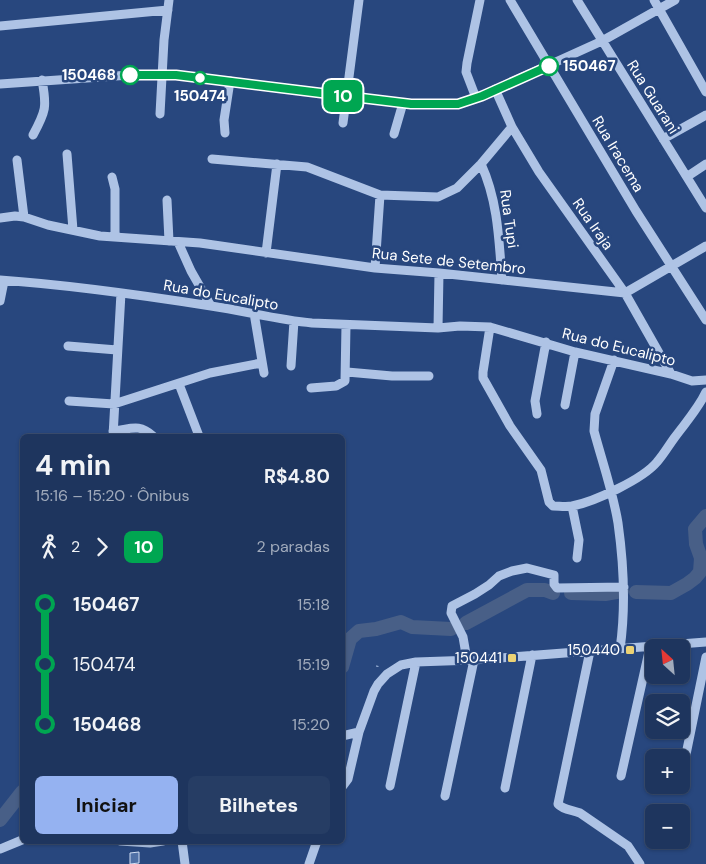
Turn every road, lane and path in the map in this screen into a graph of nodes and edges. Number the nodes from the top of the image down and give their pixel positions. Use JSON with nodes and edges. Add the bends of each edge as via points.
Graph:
{"nodes":[{"id":1,"x":169,"y":0,"type":"edge"},
{"id":2,"x":359,"y":0,"type":"edge"},
{"id":3,"x":480,"y":0,"type":"edge"},
{"id":4,"x":510,"y":0,"type":"edge"},
{"id":5,"x":577,"y":0,"type":"edge"},
{"id":6,"x":654,"y":0,"type":"edge"},
{"id":7,"x":675,"y":0,"type":"edge"},
{"id":8,"x":659,"y":9,"type":"junction"},
{"id":9,"x":168,"y":10,"type":"junction"},
{"id":10,"x":0,"y":26,"type":"edge"},
{"id":11,"x":602,"y":41,"type":"junction"},
{"id":12,"x":549,"y":66,"type":"junction"},
{"id":13,"x":162,"y":74,"type":"junction"},
{"id":14,"x":42,"y":80,"type":"junction"},
{"id":15,"x":230,"y":81,"type":"junction"},
{"id":16,"x":0,"y":84,"type":"edge"},
{"id":17,"x":495,"y":89,"type":"junction"},
{"id":18,"x":706,"y":92,"type":"edge"},
{"id":19,"x":345,"y":96,"type":"junction"},
{"id":20,"x":476,"y":98,"type":"junction"},
{"id":21,"x":403,"y":103,"type":"junction"},
{"id":22,"x":160,"y":114,"type":"dead end"},
{"id":23,"x":706,"y":115,"type":"edge"},
{"id":24,"x":343,"y":123,"type":"dead end"},
{"id":25,"x":512,"y":127,"type":"junction"},
{"id":26,"x":225,"y":133,"type":"dead end"},
{"id":27,"x":394,"y":134,"type":"dead end"},
{"id":28,"x":33,"y":135,"type":"dead end"},
{"id":29,"x":663,"y":139,"type":"junction"},
{"id":30,"x":67,"y":154,"type":"dead end"},
{"id":31,"x":212,"y":159,"type":"dead end"},
{"id":32,"x":17,"y":160,"type":"dead end"},
{"id":33,"x":276,"y":164,"type":"junction"},
{"id":34,"x":481,"y":164,"type":"junction"},
{"id":35,"x":706,"y":164,"type":"edge"},
{"id":36,"x":688,"y":176,"type":"junction"},
{"id":37,"x":112,"y":177,"type":"dead end"},
{"id":38,"x":380,"y":195,"type":"junction"},
{"id":39,"x":167,"y":200,"type":"dead end"},
{"id":40,"x":706,"y":208,"type":"edge"},
{"id":41,"x":24,"y":217,"type":"junction"},
{"id":42,"x":0,"y":218,"type":"edge"},
{"id":43,"x":73,"y":230,"type":"junction"},
{"id":44,"x":115,"y":237,"type":"junction"},
{"id":45,"x":174,"y":241,"type":"junction"},
{"id":46,"x":706,"y":246,"type":"edge"},
{"id":47,"x":266,"y":254,"type":"junction"},
{"id":48,"x":672,"y":267,"type":"junction"},
{"id":49,"x":375,"y":268,"type":"junction"},
{"id":50,"x":440,"y":273,"type":"junction"},
{"id":51,"x":2,"y":280,"type":"edge"},
{"id":52,"x":502,"y":280,"type":"junction"},
{"id":53,"x":121,"y":293,"type":"junction"},
{"id":54,"x":624,"y":293,"type":"junction"},
{"id":55,"x":0,"y":301,"type":"edge"},
{"id":56,"x":212,"y":306,"type":"junction"},
{"id":57,"x":254,"y":313,"type":"junction"},
{"id":58,"x":706,"y":320,"type":"edge"},
{"id":59,"x":294,"y":322,"type":"junction"},
{"id":60,"x":346,"y":325,"type":"junction"},
{"id":61,"x":438,"y":328,"type":"junction"},
{"id":62,"x":490,"y":328,"type":"junction"},
{"id":63,"x":546,"y":342,"type":"junction"},
{"id":64,"x":68,"y":346,"type":"dead end"},
{"id":65,"x":116,"y":350,"type":"junction"},
{"id":66,"x":575,"y":352,"type":"junction"},
{"id":67,"x":614,"y":360,"type":"junction"},
{"id":68,"x":262,"y":363,"type":"junction"},
{"id":69,"x":291,"y":366,"type":"dead end"},
{"id":70,"x":347,"y":372,"type":"junction"},
{"id":71,"x":264,"y":373,"type":"dead end"},
{"id":72,"x":671,"y":374,"type":"junction"},
{"id":73,"x":429,"y":376,"type":"dead end"},
{"id":74,"x":706,"y":380,"type":"edge"},
{"id":75,"x":179,"y":384,"type":"junction"},
{"id":76,"x":311,"y":388,"type":"dead end"},
{"id":77,"x":706,"y":392,"type":"edge"},
{"id":78,"x":69,"y":402,"type":"dead end"},
{"id":79,"x":114,"y":404,"type":"junction"},
{"id":80,"x":565,"y":405,"type":"dead end"},
{"id":81,"x":537,"y":414,"type":"dead end"},
{"id":82,"x":113,"y":434,"type":"edge"},
{"id":83,"x":151,"y":434,"type":"edge"},
{"id":84,"x":196,"y":434,"type":"edge"},
{"id":85,"x":610,"y":492,"type":"junction"},
{"id":86,"x":572,"y":506,"type":"junction"},
{"id":87,"x":577,"y":558,"type":"dead end"},
{"id":88,"x":624,"y":587,"type":"junction"},
{"id":89,"x":706,"y":642,"type":"edge"},
{"id":90,"x":690,"y":643,"type":"edge"},
{"id":91,"x":645,"y":647,"type":"edge"},
{"id":92,"x":620,"y":649,"type":"junction"},
{"id":93,"x":590,"y":651,"type":"junction"},
{"id":94,"x":532,"y":655,"type":"junction"},
{"id":95,"x":706,"y":657,"type":"edge"},
{"id":96,"x":471,"y":660,"type":"junction"},
{"id":97,"x":416,"y":662,"type":"junction"},
{"id":98,"x":645,"y":669,"type":"edge"},
{"id":99,"x":359,"y":732,"type":"junction"},
{"id":100,"x":345,"y":735,"type":"edge"},
{"id":101,"x":687,"y":749,"type":"edge"},
{"id":102,"x":621,"y":776,"type":"dead end"},
{"id":103,"x":345,"y":784,"type":"edge"},
{"id":104,"x":390,"y":786,"type":"dead end"},
{"id":105,"x":505,"y":788,"type":"dead end"},
{"id":106,"x":445,"y":796,"type":"dead end"},
{"id":107,"x":20,"y":841,"type":"edge"},
{"id":108,"x":182,"y":844,"type":"edge"},
{"id":109,"x":316,"y":844,"type":"edge"},
{"id":110,"x":0,"y":849,"type":"edge"},
{"id":111,"x":185,"y":864,"type":"edge"},
{"id":112,"x":309,"y":864,"type":"edge"},
{"id":113,"x":640,"y":864,"type":"edge"}],
"edges":[{"from":1,"to":9,"type":"street"},
{"from":2,"to":19,"type":"street"},
{"from":3,"to":20,"type":"street","via":[[466,72]]},
{"from":4,"to":12,"type":"street","name":"Rua Iracema"},
{"from":5,"to":11,"type":"street","name":"Rua Guarani"},
{"from":6,"to":8,"type":"street"},
{"from":7,"to":8,"type":"street"},
{"from":8,"to":11,"type":"street"},
{"from":8,"to":18,"type":"street"},
{"from":9,"to":10,"type":"street"},
{"from":9,"to":13,"type":"street"},
{"from":11,"to":12,"type":"street"},
{"from":11,"to":29,"type":"street","name":"Rua Guarani"},
{"from":12,"to":17,"type":"street"},
{"from":12,"to":48,"type":"street","name":"Rua Iracema"},
{"from":13,"to":14,"type":"street"},
{"from":13,"to":15,"type":"street"},
{"from":13,"to":22,"type":"street"},
{"from":14,"to":16,"type":"street"},
{"from":14,"to":28,"type":"street","via":[[45,106]]},
{"from":15,"to":19,"type":"street"},
{"from":15,"to":26,"type":"street"},
{"from":17,"to":20,"type":"street"},
{"from":17,"to":25,"type":"street","name":"Rua Iraja"},
{"from":19,"to":21,"type":"street"},
{"from":19,"to":24,"type":"street"},
{"from":20,"to":21,"type":"street","via":[[458,104]]},
{"from":21,"to":27,"type":"street"},
{"from":23,"to":29,"type":"street"},
{"from":25,"to":34,"type":"street"},
{"from":25,"to":54,"type":"street","name":"Rua Iraja","via":[[539,172]]},
{"from":29,"to":36,"type":"street","name":"Rua Guarani"},
{"from":30,"to":43,"type":"street"},
{"from":31,"to":33,"type":"street"},
{"from":32,"to":41,"type":"street"},
{"from":33,"to":38,"type":"street","via":[[312,168]]},
{"from":33,"to":47,"type":"street"},
{"from":34,"to":38,"type":"street","via":[[457,188],[438,197]]},
{"from":34,"to":52,"type":"street","name":"Rua Tupi","via":[[495,207]]},
{"from":35,"to":36,"type":"street"},
{"from":36,"to":40,"type":"street","name":"Rua Guarani"},
{"from":37,"to":44,"type":"street"},
{"from":38,"to":49,"type":"street"},
{"from":39,"to":45,"type":"street"},
{"from":41,"to":42,"type":"street","name":"Rua Sete de Setembro"},
{"from":41,"to":43,"type":"street","name":"Rua Sete de Setembro"},
{"from":43,"to":44,"type":"street","name":"Rua Sete de Setembro"},
{"from":44,"to":45,"type":"street","name":"Rua Sete de Setembro"},
{"from":45,"to":47,"type":"street","name":"Rua Sete de Setembro"},
{"from":45,"to":56,"type":"street"},
{"from":46,"to":48,"type":"street"},
{"from":47,"to":49,"type":"street","name":"Rua Sete de Setembro"},
{"from":48,"to":54,"type":"street"},
{"from":48,"to":58,"type":"street","name":"Rua Iracema"},
{"from":49,"to":50,"type":"street","name":"Rua Sete de Setembro"},
{"from":50,"to":52,"type":"street","name":"Rua Sete de Setembro"},
{"from":50,"to":61,"type":"street"},
{"from":51,"to":53,"type":"street","name":"Rua do Eucalipto"},
{"from":51,"to":55,"type":"street"},
{"from":52,"to":54,"type":"street","name":"Rua Sete de Setembro"},
{"from":53,"to":56,"type":"street","name":"Rua do Eucalipto"},
{"from":53,"to":65,"type":"street"},
{"from":54,"to":72,"type":"street","name":"Rua Iraja"},
{"from":56,"to":57,"type":"street","name":"Rua do Eucalipto"},
{"from":57,"to":59,"type":"street","name":"Rua do Eucalipto"},
{"from":57,"to":68,"type":"street"},
{"from":59,"to":60,"type":"street","name":"Rua do Eucalipto"},
{"from":59,"to":69,"type":"street"},
{"from":60,"to":61,"type":"street","name":"Rua do Eucalipto"},
{"from":60,"to":70,"type":"street"},
{"from":61,"to":62,"type":"street","name":"Rua do Eucalipto"},
{"from":62,"to":63,"type":"street","name":"Rua do Eucalipto"},
{"from":62,"to":86,"type":"street","via":[[483,372],[486,385],[541,470],[550,505]]},
{"from":63,"to":66,"type":"street","name":"Rua do Eucalipto"},
{"from":63,"to":81,"type":"street","via":[[535,401]]},
{"from":64,"to":65,"type":"street"},
{"from":65,"to":79,"type":"street"},
{"from":66,"to":67,"type":"street","name":"Rua do Eucalipto"},
{"from":66,"to":80,"type":"street"},
{"from":67,"to":72,"type":"street","name":"Rua do Eucalipto"},
{"from":67,"to":85,"type":"street","via":[[594,420]]},
{"from":68,"to":71,"type":"street"},
{"from":68,"to":75,"type":"street","via":[[216,372]]},
{"from":70,"to":73,"type":"street"},
{"from":70,"to":76,"type":"street","via":[[343,383]]},
{"from":72,"to":74,"type":"street","name":"Rua do Eucalipto","via":[[692,381]]},
{"from":75,"to":79,"type":"street"},
{"from":75,"to":84,"type":"street"},
{"from":77,"to":85,"type":"street","via":[[656,464]]},
{"from":78,"to":79,"type":"street"},
{"from":79,"to":82,"type":"street"},
{"from":82,"to":83,"type":"street","via":[[140,428]]},
{"from":85,"to":86,"type":"street"},
{"from":85,"to":88,"type":"street","via":[[618,522]]},
{"from":86,"to":87,"type":"street","via":[[579,540]]},
{"from":88,"to":92,"type":"street"},
{"from":88,"to":96,"type":"street","via":[[557,588],[553,574],[534,569],[504,573],[479,592],[452,606],[451,613]]},
{"from":89,"to":90,"type":"street"},
{"from":91,"to":92,"type":"street"},
{"from":92,"to":93,"type":"street"},
{"from":93,"to":94,"type":"street"},
{"from":93,"to":113,"type":"street","via":[[558,804],[580,813],[624,843]]},
{"from":94,"to":96,"type":"street"},
{"from":94,"to":105,"type":"street"},
{"from":95,"to":101,"type":"street"},
{"from":96,"to":97,"type":"street"},
{"from":96,"to":106,"type":"street"},
{"from":97,"to":99,"type":"street","via":[[396,668],[378,684]]},
{"from":97,"to":104,"type":"street"},
{"from":98,"to":102,"type":"street"},
{"from":99,"to":100,"type":"street"},
{"from":99,"to":103,"type":"street"},
{"from":107,"to":110,"type":"street"},
{"from":108,"to":111,"type":"street"},
{"from":109,"to":112,"type":"street"}]}
